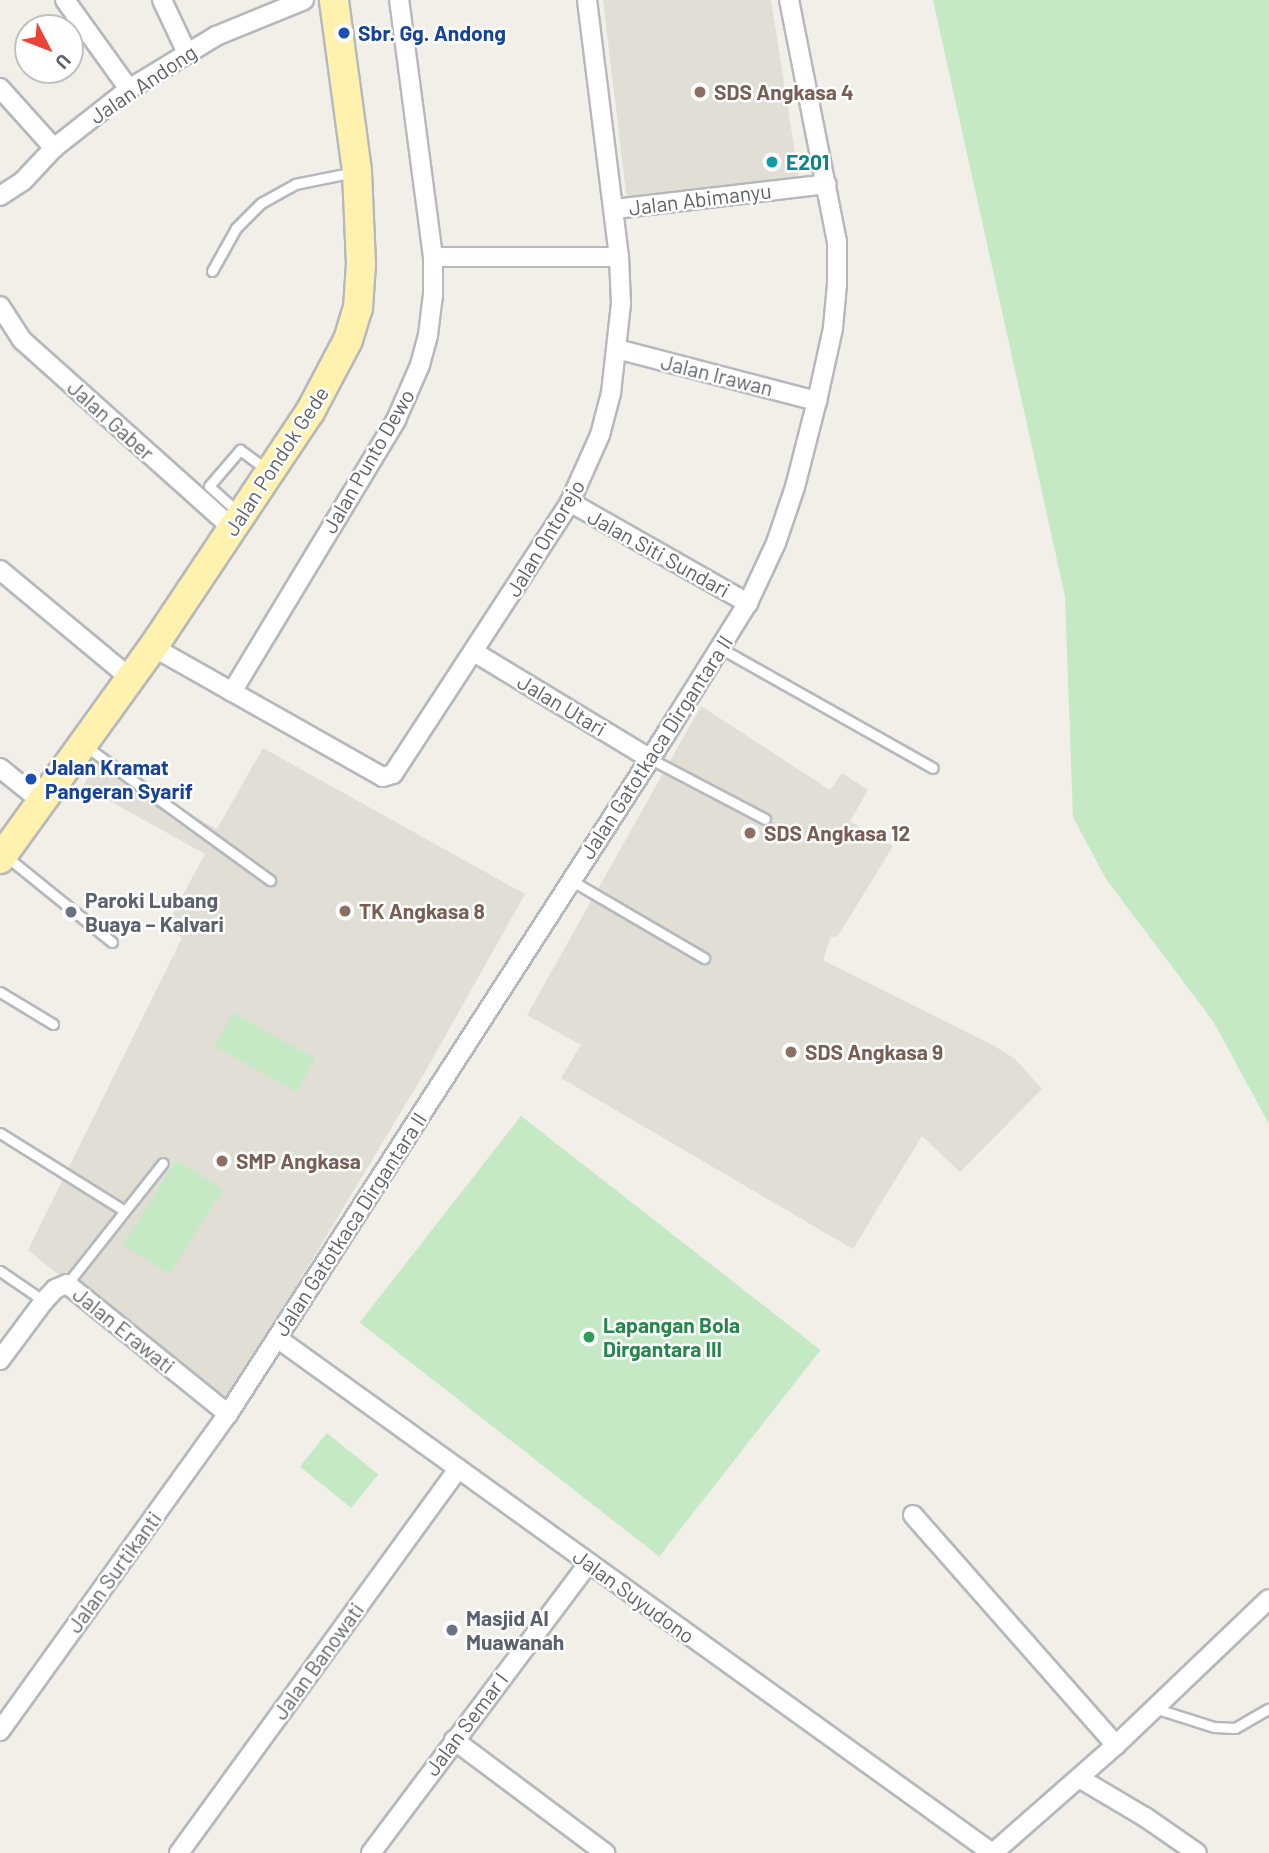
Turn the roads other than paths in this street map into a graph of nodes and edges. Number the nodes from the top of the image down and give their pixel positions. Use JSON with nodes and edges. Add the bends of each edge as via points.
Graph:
{"nodes":[{"id":1,"x":65,"y":0,"type":"edge"},
{"id":2,"x":162,"y":0,"type":"edge"},
{"id":3,"x":304,"y":0,"type":"edge"},
{"id":4,"x":334,"y":0,"type":"edge"},
{"id":5,"x":399,"y":0,"type":"edge"},
{"id":6,"x":587,"y":0,"type":"edge"},
{"id":7,"x":789,"y":0,"type":"edge"},
{"id":8,"x":187,"y":53,"type":"junction"},
{"id":9,"x":0,"y":88,"type":"edge"},
{"id":10,"x":129,"y":89,"type":"junction"},
{"id":11,"x":54,"y":148,"type":"junction"},
{"id":12,"x":357,"y":171,"type":"junction"},
{"id":13,"x":827,"y":184,"type":"junction"},
{"id":14,"x":0,"y":196,"type":"edge"},
{"id":15,"x":615,"y":209,"type":"junction"},
{"id":16,"x":433,"y":257,"type":"junction"},
{"id":17,"x":620,"y":257,"type":"junction"},
{"id":18,"x":212,"y":271,"type":"dead end"},
{"id":19,"x":0,"y":306,"type":"edge"},
{"id":20,"x":617,"y":349,"type":"junction"},
{"id":21,"x":817,"y":401,"type":"junction"},
{"id":22,"x":268,"y":471,"type":"junction"},
{"id":23,"x":570,"y":502,"type":"junction"},
{"id":24,"x":236,"y":521,"type":"junction"},
{"id":25,"x":0,"y":570,"type":"edge"},
{"id":26,"x":748,"y":603,"type":"junction"},
{"id":27,"x":153,"y":647,"type":"junction"},
{"id":28,"x":720,"y":648,"type":"junction"},
{"id":29,"x":474,"y":652,"type":"junction"},
{"id":30,"x":130,"y":678,"type":"junction"},
{"id":31,"x":232,"y":692,"type":"junction"},
{"id":32,"x":83,"y":744,"type":"junction"},
{"id":33,"x":649,"y":758,"type":"junction"},
{"id":34,"x":0,"y":768,"type":"edge"},
{"id":35,"x":933,"y":768,"type":"dead end"},
{"id":36,"x":41,"y":801,"type":"junction"},
{"id":37,"x":765,"y":819,"type":"dead end"},
{"id":38,"x":1,"y":855,"type":"edge"},
{"id":39,"x":270,"y":880,"type":"dead end"},
{"id":40,"x":570,"y":880,"type":"junction"},
{"id":41,"x":112,"y":942,"type":"dead end"},
{"id":42,"x":704,"y":958,"type":"dead end"},
{"id":43,"x":0,"y":992,"type":"edge"},
{"id":44,"x":53,"y":1024,"type":"dead end"},
{"id":45,"x":0,"y":1133,"type":"edge"},
{"id":46,"x":163,"y":1163,"type":"dead end"},
{"id":47,"x":125,"y":1211,"type":"junction"},
{"id":48,"x":0,"y":1271,"type":"edge"},
{"id":49,"x":67,"y":1284,"type":"junction"},
{"id":50,"x":44,"y":1301,"type":"junction"},
{"id":51,"x":277,"y":1338,"type":"junction"},
{"id":52,"x":0,"y":1360,"type":"edge"},
{"id":53,"x":229,"y":1414,"type":"junction"},
{"id":54,"x":457,"y":1469,"type":"junction"},
{"id":55,"x":913,"y":1515,"type":"dead end"},
{"id":56,"x":589,"y":1563,"type":"junction"},
{"id":57,"x":1269,"y":1599,"type":"edge"},
{"id":58,"x":1154,"y":1708,"type":"junction"},
{"id":59,"x":1269,"y":1708,"type":"edge"},
{"id":60,"x":0,"y":1731,"type":"edge"},
{"id":61,"x":454,"y":1740,"type":"junction"},
{"id":62,"x":1116,"y":1745,"type":"junction"},
{"id":63,"x":1079,"y":1778,"type":"junction"},
{"id":64,"x":179,"y":1853,"type":"edge"},
{"id":65,"x":371,"y":1853,"type":"edge"},
{"id":66,"x":605,"y":1853,"type":"edge"},
{"id":67,"x":993,"y":1853,"type":"edge"},
{"id":68,"x":1197,"y":1853,"type":"edge"}],
"edges":[{"from":1,"to":10,"type":"street"},
{"from":2,"to":8,"type":"street"},
{"from":3,"to":8,"type":"street","name":"Jalan Andong","via":[[216,36]]},
{"from":4,"to":12,"type":"main road","name":"Jalan Pondok Gede"},
{"from":5,"to":16,"type":"street","name":"Jalan Punto Dewo"},
{"from":6,"to":15,"type":"street","name":"Jalan Ontorejo"},
{"from":7,"to":13,"type":"street","name":"Jalan Gatotkaca Dirgantara II"},
{"from":8,"to":10,"type":"street","name":"Jalan Andong"},
{"from":9,"to":11,"type":"street"},
{"from":10,"to":11,"type":"street","name":"Jalan Andong"},
{"from":11,"to":14,"type":"street","name":"Jalan Andong","via":[[23,181]]},
{"from":12,"to":18,"type":"lane","via":[[295,184],[261,204],[236,228]]},
{"from":12,"to":22,"type":"main road","name":"Jalan Pondok Gede","via":[[358,308],[330,377]]},
{"from":13,"to":15,"type":"street","name":"Jalan Abimanyu"},
{"from":13,"to":21,"type":"street","name":"Jalan Gatotkaca Dirgantara II","via":[[837,242],[837,284]]},
{"from":15,"to":17,"type":"street","name":"Jalan Ontorejo"},
{"from":16,"to":17,"type":"street"},
{"from":16,"to":31,"type":"street","name":"Jalan Punto Dewo","via":[[428,335],[409,394]]},
{"from":17,"to":20,"type":"street","name":"Jalan Ontorejo"},
{"from":19,"to":24,"type":"street","name":"Jalan Gaber","via":[[15,333]]},
{"from":20,"to":21,"type":"street","name":"Jalan Irawan"},
{"from":20,"to":23,"type":"street","name":"Jalan Ontorejo","via":[[600,435]]},
{"from":21,"to":26,"type":"street","name":"Jalan Gatotkaca Dirgantara II","via":[[780,531]]},
{"from":22,"to":24,"type":"main road","name":"Jalan Pondok Gede"},
{"from":22,"to":24,"type":"lane","via":[[240,450],[209,486]]},
{"from":23,"to":26,"type":"street","name":"Jalan Siti Sundari"},
{"from":23,"to":29,"type":"street","name":"Jalan Ontorejo"},
{"from":24,"to":27,"type":"main road","name":"Jalan Pondok Gede"},
{"from":25,"to":30,"type":"street"},
{"from":26,"to":28,"type":"street","name":"Jalan Gatotkaca Dirgantara II"},
{"from":27,"to":30,"type":"main road","name":"Jalan Pondok Gede"},
{"from":27,"to":31,"type":"street","name":"Jalan Ontorejo"},
{"from":28,"to":33,"type":"street","name":"Jalan Gatotkaca Dirgantara II"},
{"from":28,"to":35,"type":"lane"},
{"from":29,"to":31,"type":"street","name":"Jalan Ontorejo","via":[[386,778]]},
{"from":29,"to":33,"type":"street","name":"Jalan Utari"},
{"from":30,"to":32,"type":"main road","name":"Jalan Pondok Gede"},
{"from":32,"to":36,"type":"main road","name":"Jalan Pondok Gede"},
{"from":32,"to":39,"type":"lane"},
{"from":33,"to":37,"type":"lane"},
{"from":33,"to":40,"type":"street","name":"Jalan Gatotkaca Dirgantara II"},
{"from":34,"to":36,"type":"street"},
{"from":36,"to":38,"type":"main road","name":"Jalan Pondok Gede"},
{"from":38,"to":41,"type":"lane"},
{"from":40,"to":42,"type":"lane"},
{"from":40,"to":51,"type":"street","name":"Jalan Gatotkaca Dirgantara II"},
{"from":43,"to":44,"type":"lane"},
{"from":45,"to":47,"type":"lane"},
{"from":46,"to":47,"type":"lane"},
{"from":47,"to":49,"type":"lane"},
{"from":48,"to":50,"type":"lane"},
{"from":49,"to":50,"type":"street","name":"Jalan Erawati"},
{"from":49,"to":53,"type":"street","name":"Jalan Erawati"},
{"from":50,"to":52,"type":"street","name":"Jalan Erawati"},
{"from":51,"to":53,"type":"street","name":"Jalan Gatotkaca Dirgantara II"},
{"from":51,"to":54,"type":"street","name":"Jalan Suyudono"},
{"from":53,"to":60,"type":"street","name":"Jalan Surtikanti"},
{"from":54,"to":56,"type":"street","name":"Jalan Suyudono"},
{"from":54,"to":64,"type":"street","name":"Jalan Banowati"},
{"from":55,"to":62,"type":"street"},
{"from":56,"to":61,"type":"street","name":"Jalan Semar I"},
{"from":56,"to":67,"type":"street","name":"Jalan Suyudono"},
{"from":57,"to":58,"type":"street"},
{"from":58,"to":59,"type":"lane","via":[[1213,1727],[1235,1728]]},
{"from":58,"to":62,"type":"street"},
{"from":61,"to":65,"type":"street","name":"Jalan Semar I"},
{"from":61,"to":66,"type":"street"},
{"from":62,"to":63,"type":"street"},
{"from":63,"to":67,"type":"street"},
{"from":63,"to":68,"type":"street"}]}
